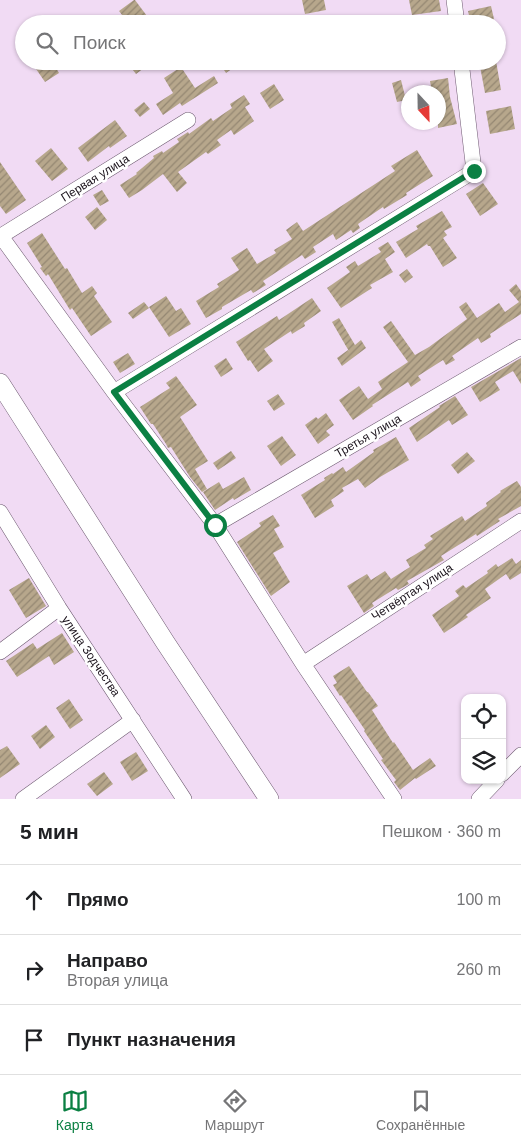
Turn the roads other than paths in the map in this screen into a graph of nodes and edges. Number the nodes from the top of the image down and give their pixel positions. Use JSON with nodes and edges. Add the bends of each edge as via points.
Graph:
{"nodes":[{"id":1,"x":454,"y":0,"type":"edge"},
{"id":2,"x":456,"y":15,"type":"edge"},
{"id":3,"x":462,"y":70,"type":"edge"},
{"id":4,"x":188,"y":120,"type":"dead end"},
{"id":5,"x":0,"y":235,"type":"edge"},
{"id":6,"x":521,"y":347,"type":"edge"},
{"id":7,"x":0,"y":383,"type":"edge"},
{"id":8,"x":114,"y":392,"type":"junction"},
{"id":9,"x":0,"y":512,"type":"edge"},
{"id":10,"x":521,"y":520,"type":"edge"},
{"id":11,"x":215,"y":525,"type":"junction"},
{"id":12,"x":59,"y":608,"type":"junction"},
{"id":13,"x":0,"y":652,"type":"edge"},
{"id":14,"x":304,"y":664,"type":"junction"},
{"id":15,"x":133,"y":720,"type":"junction"},
{"id":16,"x":521,"y":755,"type":"edge"},
{"id":17,"x":506,"y":770,"type":"edge"},
{"id":18,"x":493,"y":784,"type":"edge"},
{"id":19,"x":23,"y":799,"type":"edge"},
{"id":20,"x":184,"y":799,"type":"edge"},
{"id":21,"x":268,"y":799,"type":"edge"},
{"id":22,"x":394,"y":799,"type":"edge"},
{"id":23,"x":479,"y":799,"type":"edge"}],
"edges":[{"from":1,"to":2,"type":"street"},
{"from":3,"to":8,"type":"street","via":[[474,171]]},
{"from":4,"to":5,"type":"street","name":"Первая улица"},
{"from":5,"to":8,"type":"street"},
{"from":6,"to":11,"type":"street","name":"Третья улица"},
{"from":7,"to":21,"type":"main road"},
{"from":8,"to":11,"type":"street"},
{"from":9,"to":12,"type":"street","name":"улица Зодчества"},
{"from":10,"to":14,"type":"street","name":"Четвёртая улица"},
{"from":11,"to":14,"type":"street"},
{"from":12,"to":13,"type":"street"},
{"from":12,"to":15,"type":"street","name":"улица Зодчества"},
{"from":14,"to":22,"type":"street"},
{"from":15,"to":19,"type":"street"},
{"from":15,"to":20,"type":"street","name":"улица Зодчества"},
{"from":16,"to":17,"type":"street"},
{"from":18,"to":23,"type":"street"}]}
